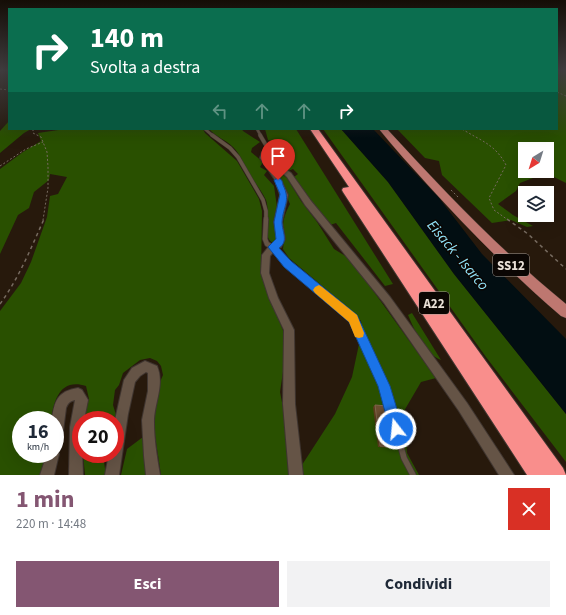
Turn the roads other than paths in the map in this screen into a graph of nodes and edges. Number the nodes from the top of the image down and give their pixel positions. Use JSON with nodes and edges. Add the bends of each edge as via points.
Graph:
{"nodes":[{"id":1,"x":206,"y":130,"type":"edge"},
{"id":2,"x":258,"y":130,"type":"edge"},
{"id":3,"x":307,"y":130,"type":"edge"},
{"id":4,"x":315,"y":130,"type":"edge"},
{"id":5,"x":384,"y":130,"type":"edge"},
{"id":6,"x":270,"y":152,"type":"junction"},
{"id":7,"x":273,"y":247,"type":"junction"},
{"id":8,"x":566,"y":312,"type":"edge"},
{"id":9,"x":59,"y":411,"type":"edge"},
{"id":10,"x":50,"y":463,"type":"edge"},
{"id":11,"x":46,"y":475,"type":"edge"},
{"id":12,"x":76,"y":475,"type":"edge"},
{"id":13,"x":112,"y":475,"type":"edge"},
{"id":14,"x":153,"y":475,"type":"edge"},
{"id":15,"x":296,"y":475,"type":"edge"},
{"id":16,"x":413,"y":475,"type":"edge"},
{"id":17,"x":506,"y":475,"type":"edge"},
{"id":18,"x":538,"y":475,"type":"edge"},
{"id":19,"x":556,"y":475,"type":"edge"}],
"edges":[{"from":1,"to":7,"type":"lane","via":[[234,152],[259,194],[266,211],[265,239],[267,244]]},
{"from":2,"to":6,"type":"lane"},
{"from":3,"to":18,"type":"highway","number":"A22"},
{"from":4,"to":19,"type":"highway","number":"A22"},
{"from":5,"to":8,"type":"main road","number":"SS12","via":[[498,253]]},
{"from":6,"to":7,"type":"street","via":[[264,153],[262,158],[278,180],[284,194],[278,222],[281,239],[278,245]]},
{"from":6,"to":17,"type":"street","via":[[279,167],[289,175],[308,203],[387,300],[463,407]]},
{"from":7,"to":15,"type":"street","via":[[266,255],[265,273],[289,330],[289,404]]},
{"from":7,"to":16,"type":"lane","via":[[287,264],[353,319],[384,386],[404,458]]},
{"from":9,"to":12,"type":"street","via":[[61,402],[71,394],[78,394],[82,400],[76,427]]},
{"from":10,"to":11,"type":"street"},
{"from":13,"to":14,"type":"street","via":[[130,380],[145,366],[153,370],[154,391],[148,420]]}]}
